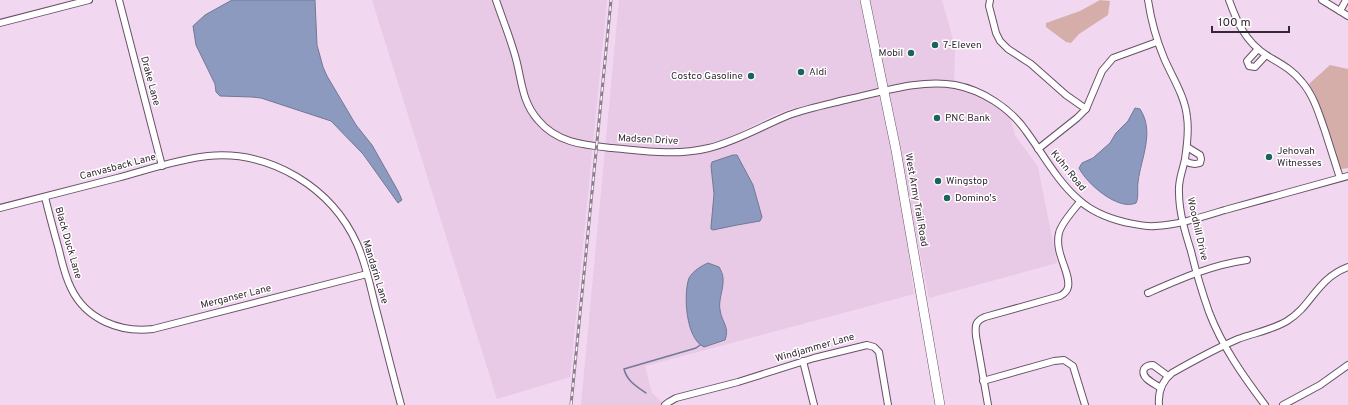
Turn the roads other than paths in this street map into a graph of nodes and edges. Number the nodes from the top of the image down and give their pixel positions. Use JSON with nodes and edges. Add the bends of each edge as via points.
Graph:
{"nodes":[{"id":1,"x":89,"y":0,"type":"edge"},
{"id":2,"x":119,"y":0,"type":"edge"},
{"id":3,"x":496,"y":0,"type":"edge"},
{"id":4,"x":865,"y":0,"type":"edge"},
{"id":5,"x":990,"y":0,"type":"edge"},
{"id":6,"x":1148,"y":0,"type":"edge"},
{"id":7,"x":1229,"y":0,"type":"edge"},
{"id":8,"x":1322,"y":0,"type":"edge"},
{"id":9,"x":1346,"y":0,"type":"edge"},
{"id":10,"x":1340,"y":11,"type":"junction"},
{"id":11,"x":1348,"y":16,"type":"edge"},
{"id":12,"x":0,"y":23,"type":"edge"},
{"id":13,"x":1157,"y":42,"type":"junction"},
{"id":14,"x":1258,"y":49,"type":"junction"},
{"id":15,"x":1266,"y":55,"type":"junction"},
{"id":16,"x":884,"y":91,"type":"junction"},
{"id":17,"x":1086,"y":109,"type":"junction"},
{"id":18,"x":1187,"y":147,"type":"junction"},
{"id":19,"x":1038,"y":149,"type":"junction"},
{"id":20,"x":242,"y":157,"type":"joint"},
{"id":21,"x":1185,"y":161,"type":"junction"},
{"id":22,"x":162,"y":166,"type":"junction"},
{"id":23,"x":1348,"y":176,"type":"edge"},
{"id":24,"x":1340,"y":178,"type":"junction"},
{"id":25,"x":45,"y":196,"type":"junction"},
{"id":26,"x":1080,"y":202,"type":"junction"},
{"id":27,"x":0,"y":208,"type":"edge"},
{"id":28,"x":1183,"y":222,"type":"junction"},
{"id":29,"x":1247,"y":260,"type":"dead end"},
{"id":30,"x":1348,"y":267,"type":"edge"},
{"id":31,"x":1196,"y":272,"type":"junction"},
{"id":32,"x":367,"y":274,"type":"junction"},
{"id":33,"x":1148,"y":293,"type":"dead end"},
{"id":34,"x":110,"y":324,"type":"joint"},
{"id":35,"x":1225,"y":345,"type":"junction"},
{"id":36,"x":803,"y":361,"type":"junction"},
{"id":37,"x":1348,"y":365,"type":"edge"},
{"id":38,"x":1168,"y":376,"type":"junction"},
{"id":39,"x":983,"y":381,"type":"junction"},
{"id":40,"x":1161,"y":388,"type":"junction"},
{"id":41,"x":401,"y":405,"type":"edge"},
{"id":42,"x":666,"y":405,"type":"edge"},
{"id":43,"x":814,"y":405,"type":"edge"},
{"id":44,"x":888,"y":405,"type":"edge"},
{"id":45,"x":940,"y":405,"type":"edge"},
{"id":46,"x":988,"y":405,"type":"edge"},
{"id":47,"x":1085,"y":405,"type":"edge"},
{"id":48,"x":1159,"y":405,"type":"edge"},
{"id":49,"x":1265,"y":405,"type":"edge"},
{"id":50,"x":1283,"y":405,"type":"edge"}],
"edges":[{"from":1,"to":12,"type":"street"},
{"from":2,"to":22,"type":"street","name":"Drake Lane"},
{"from":3,"to":16,"type":"street","name":"Madsen Drive","via":[[528,106],[548,130],[570,142],[646,151],[692,151],[724,143],[796,113]]},
{"from":4,"to":16,"type":"main road","name":"West Army Trail Road"},
{"from":5,"to":17,"type":"street","via":[[989,6],[996,33],[1004,45]]},
{"from":6,"to":13,"type":"street","name":"Woodhill Drive"},
{"from":7,"to":14,"type":"street","via":[[1240,28]]},
{"from":8,"to":10,"type":"street"},
{"from":9,"to":10,"type":"street"},
{"from":10,"to":11,"type":"street"},
{"from":13,"to":17,"type":"street","via":[[1113,58],[1102,70]]},
{"from":13,"to":18,"type":"street","name":"Woodhill Drive","via":[[1184,101]]},
{"from":14,"to":15,"type":"street"},
{"from":14,"to":15,"type":"street","via":[[1247,61],[1249,66],[1255,67]]},
{"from":15,"to":24,"type":"street","via":[[1292,71],[1311,94]]},
{"from":16,"to":19,"type":"street","name":"Kuhn Road","via":[[937,84],[968,88],[986,95],[1006,110],[1025,128]]},
{"from":16,"to":45,"type":"main road","name":"West Army Trail Road"},
{"from":17,"to":19,"type":"street"},
{"from":18,"to":21,"type":"street","name":"Woodhill Drive"},
{"from":18,"to":21,"type":"street","via":[[1200,155],[1201,159],[1200,163],[1196,164]]},
{"from":19,"to":26,"type":"street","name":"Kuhn Road","via":[[1059,179]]},
{"from":20,"to":22,"type":"street","name":"Canvasback Lane","via":[[209,156]]},
{"from":20,"to":32,"type":"street","name":"Mandarin Lane","via":[[263,162],[295,175],[321,194],[347,225],[357,244]]},
{"from":21,"to":28,"type":"street","name":"Woodhill Drive","via":[[1178,190]]},
{"from":22,"to":25,"type":"street","name":"Canvasback Lane"},
{"from":23,"to":24,"type":"street","name":"Kuhn Road"},
{"from":24,"to":28,"type":"street","name":"Kuhn Road"},
{"from":25,"to":27,"type":"street","name":"Canvasback Lane"},
{"from":25,"to":34,"type":"street","name":"Black Duck Lane","via":[[71,290],[90,312]]},
{"from":26,"to":28,"type":"street","name":"Kuhn Road","via":[[1102,214],[1132,224],[1154,226]]},
{"from":26,"to":39,"type":"street","via":[[1059,231],[1059,252],[1069,283],[1065,294],[985,317],[977,322],[976,336]]},
{"from":28,"to":31,"type":"street","name":"Woodhill Drive"},
{"from":29,"to":31,"type":"street"},
{"from":30,"to":35,"type":"street","via":[[1338,270],[1327,279],[1299,312],[1287,321]]},
{"from":31,"to":33,"type":"street"},
{"from":31,"to":35,"type":"street","name":"Woodhill Drive","via":[[1209,313]]},
{"from":32,"to":34,"type":"street","name":"Merganser Lane","via":[[154,329],[129,330]]},
{"from":32,"to":41,"type":"street","name":"Mandarin Lane"},
{"from":35,"to":38,"type":"street"},
{"from":35,"to":49,"type":"street","name":"Woodhill Drive","via":[[1244,378]]},
{"from":36,"to":42,"type":"street","name":"Windjammer Lane","via":[[671,400]]},
{"from":36,"to":43,"type":"street"},
{"from":36,"to":44,"type":"street","name":"Windjammer Lane","via":[[863,345],[874,347],[880,356]]},
{"from":37,"to":50,"type":"street","via":[[1320,385]]},
{"from":38,"to":40,"type":"street"},
{"from":38,"to":40,"type":"street","via":[[1153,365],[1145,368],[1144,376]]},
{"from":39,"to":46,"type":"street"},
{"from":39,"to":47,"type":"street","via":[[1061,360],[1069,362],[1072,366]]},
{"from":40,"to":48,"type":"street"}]}
